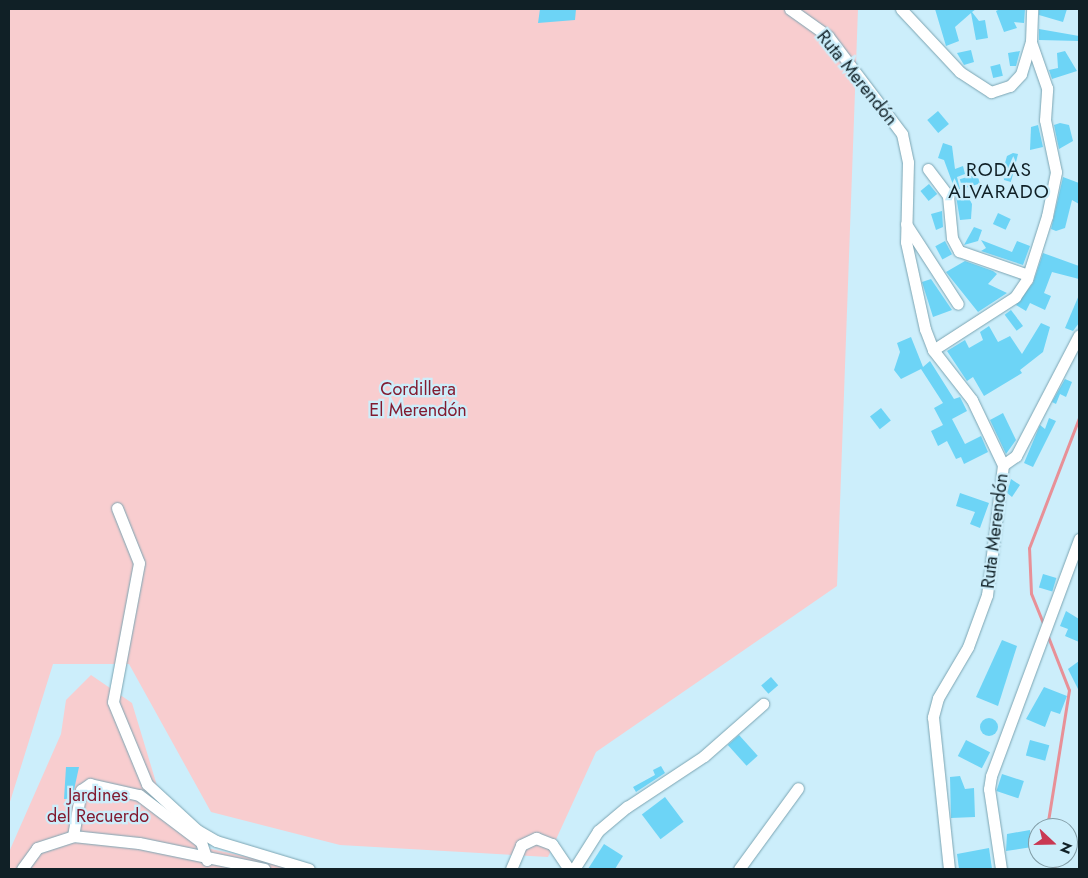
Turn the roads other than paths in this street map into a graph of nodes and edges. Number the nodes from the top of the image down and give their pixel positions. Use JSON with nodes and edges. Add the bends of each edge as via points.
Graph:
{"nodes":[{"id":1,"x":790,"y":9,"type":"edge"},
{"id":2,"x":901,"y":9,"type":"edge"},
{"id":3,"x":1032,"y":9,"type":"edge"},
{"id":4,"x":1031,"y":42,"type":"junction"},
{"id":5,"x":928,"y":169,"type":"dead end"},
{"id":6,"x":906,"y":223,"type":"junction"},
{"id":7,"x":1028,"y":274,"type":"junction"},
{"id":8,"x":958,"y":304,"type":"dead end"},
{"id":9,"x":1079,"y":335,"type":"edge"},
{"id":10,"x":933,"y":350,"type":"junction"},
{"id":11,"x":1003,"y":465,"type":"junction"},
{"id":12,"x":117,"y":508,"type":"dead end"},
{"id":13,"x":1079,"y":540,"type":"edge"},
{"id":14,"x":763,"y":704,"type":"dead end"},
{"id":15,"x":798,"y":788,"type":"dead end"},
{"id":16,"x":73,"y":836,"type":"junction"},
{"id":17,"x":207,"y":860,"type":"junction"},
{"id":18,"x":742,"y":865,"type":"edge"},
{"id":19,"x":22,"y":869,"type":"edge"},
{"id":20,"x":264,"y":869,"type":"edge"},
{"id":21,"x":309,"y":869,"type":"edge"},
{"id":22,"x":512,"y":869,"type":"edge"},
{"id":23,"x":570,"y":869,"type":"edge"},
{"id":24,"x":574,"y":869,"type":"edge"},
{"id":25,"x":755,"y":869,"type":"edge"},
{"id":26,"x":949,"y":869,"type":"edge"},
{"id":27,"x":1001,"y":869,"type":"edge"}],
"edges":[{"from":1,"to":6,"type":"street","name":"Ruta Merendón","via":[[828,36],[902,134],[908,162]]},
{"from":2,"to":4,"type":"street","via":[[960,72],[991,92],[1010,86],[1021,74]]},
{"from":3,"to":4,"type":"street"},
{"from":4,"to":7,"type":"street","via":[[1044,70],[1045,120],[1056,172]]},
{"from":5,"to":7,"type":"street","via":[[948,196],[952,238],[959,251]]},
{"from":6,"to":8,"type":"street"},
{"from":6,"to":10,"type":"street","name":"Ruta Merendón","via":[[914,291]]},
{"from":7,"to":10,"type":"street","via":[[1015,297]]},
{"from":9,"to":11,"type":"street","via":[[1016,456]]},
{"from":10,"to":11,"type":"street","name":"Ruta Merendón","via":[[972,400]]},
{"from":11,"to":26,"type":"street","name":"Ruta Merendón","via":[[987,594],[968,647],[938,698],[933,717]]},
{"from":12,"to":21,"type":"street","via":[[139,563],[113,702],[147,784],[197,830],[216,841]]},
{"from":13,"to":27,"type":"street","via":[[992,776],[989,789]]},
{"from":14,"to":24,"type":"street","via":[[704,756],[626,807],[598,831]]},
{"from":15,"to":18,"type":"street"},
{"from":16,"to":17,"type":"street","via":[[139,843]]},
{"from":16,"to":17,"type":"street","via":[[81,790],[90,784],[139,795],[201,842]]},
{"from":16,"to":19,"type":"street","via":[[37,848]]},
{"from":17,"to":20,"type":"street"},
{"from":18,"to":25,"type":"street"},
{"from":22,"to":23,"type":"street","via":[[521,845],[536,838],[552,844]]}]}
